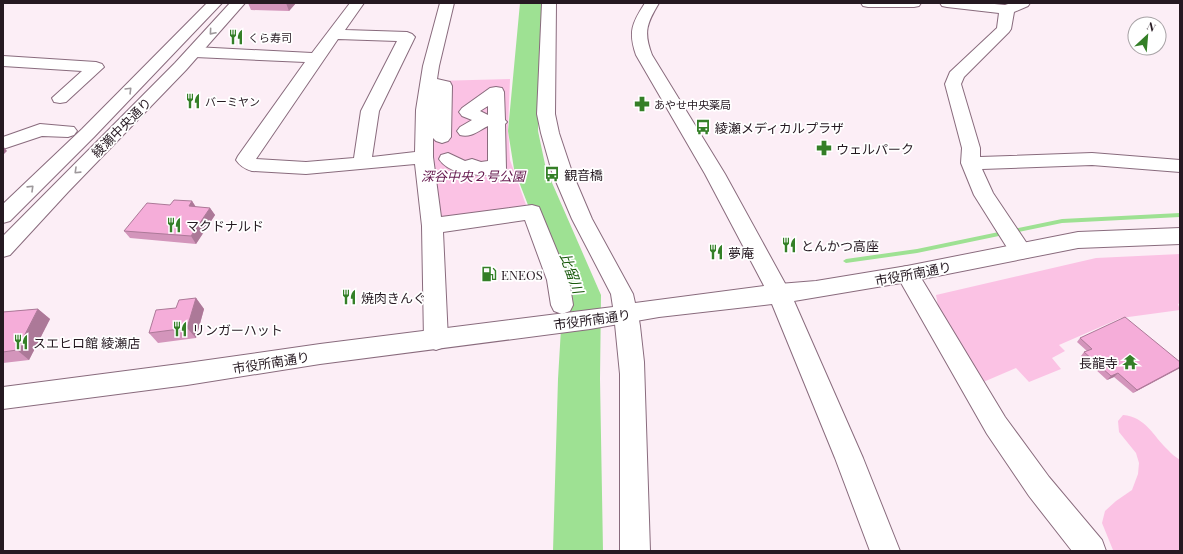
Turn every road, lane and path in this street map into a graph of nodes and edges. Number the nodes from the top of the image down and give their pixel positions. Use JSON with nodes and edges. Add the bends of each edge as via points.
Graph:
{"nodes":[{"id":1,"x":215,"y":3,"type":"edge"},
{"id":2,"x":238,"y":3,"type":"edge"},
{"id":3,"x":357,"y":3,"type":"edge"},
{"id":4,"x":447,"y":3,"type":"edge"},
{"id":5,"x":549,"y":3,"type":"edge"},
{"id":6,"x":652,"y":3,"type":"edge"},
{"id":7,"x":868,"y":3,"type":"edge"},
{"id":8,"x":914,"y":3,"type":"edge"},
{"id":9,"x":954,"y":3,"type":"edge"},
{"id":10,"x":1023,"y":3,"type":"edge"},
{"id":11,"x":1007,"y":10,"type":"junction"},
{"id":12,"x":334,"y":34,"type":"junction"},
{"id":13,"x":195,"y":52,"type":"junction"},
{"id":14,"x":316,"y":58,"type":"junction"},
{"id":15,"x":3,"y":61,"type":"edge"},
{"id":16,"x":434,"y":83,"type":"dead end"},
{"id":17,"x":60,"y":98,"type":"dead end"},
{"id":18,"x":68,"y":131,"type":"dead end"},
{"id":19,"x":466,"y":131,"type":"dead end"},
{"id":20,"x":442,"y":137,"type":"dead end"},
{"id":21,"x":3,"y":142,"type":"edge"},
{"id":22,"x":437,"y":161,"type":"junction"},
{"id":23,"x":970,"y":163,"type":"junction"},
{"id":24,"x":362,"y":164,"type":"junction"},
{"id":25,"x":1180,"y":166,"type":"edge"},
{"id":26,"x":3,"y":216,"type":"edge"},
{"id":27,"x":438,"y":223,"type":"junction"},
{"id":28,"x":1180,"y":236,"type":"edge"},
{"id":29,"x":3,"y":249,"type":"edge"},
{"id":30,"x":1021,"y":252,"type":"junction"},
{"id":31,"x":907,"y":274,"type":"junction"},
{"id":32,"x":779,"y":293,"type":"junction"},
{"id":33,"x":565,"y":313,"type":"junction"},
{"id":34,"x":626,"y":314,"type":"junction"},
{"id":35,"x":436,"y":340,"type":"junction"},
{"id":36,"x":3,"y":398,"type":"edge"},
{"id":37,"x":635,"y":551,"type":"edge"},
{"id":38,"x":885,"y":551,"type":"edge"},
{"id":39,"x":1091,"y":551,"type":"edge"}],
"edges":[{"from":26,"to":1,"type":"street","name":"綾瀬中央通り","one_way":true},
{"from":2,"to":13,"type":"street","name":"綾瀬中央通り","one_way":true},
{"from":3,"to":12,"type":"street"},
{"from":4,"to":22,"type":"street","via":[[431,66],[425,110]]},
{"from":5,"to":34,"type":"street","via":[[546,114],[550,133],[562,172],[582,219],[622,294]]},
{"from":6,"to":32,"type":"street","via":[[639,27],[639,42],[644,55],[715,174]]},
{"from":7,"to":8,"type":"street"},
{"from":9,"to":11,"type":"street"},
{"from":10,"to":11,"type":"street"},
{"from":11,"to":23,"type":"street","via":[[1004,29],[956,75],[953,84],[971,148]]},
{"from":12,"to":14,"type":"street"},
{"from":12,"to":24,"type":"street","via":[[407,36],[370,111]]},
{"from":13,"to":14,"type":"street"},
{"from":13,"to":29,"type":"street","name":"綾瀬中央通り","one_way":true},
{"from":14,"to":24,"type":"street","via":[[245,160],[252,165],[306,168]]},
{"from":15,"to":17,"type":"street","via":[[96,67]]},
{"from":16,"to":20,"type":"street","via":[[444,86]]},
{"from":18,"to":21,"type":"street","via":[[40,130]]},
{"from":19,"to":22,"type":"street","via":[[491,121],[500,174],[486,167],[482,170],[472,165],[466,169]]},
{"from":22,"to":24,"type":"street"},
{"from":22,"to":27,"type":"street"},
{"from":23,"to":25,"type":"street","via":[[1092,159]]},
{"from":23,"to":30,"type":"street","via":[[984,196]]},
{"from":27,"to":33,"type":"street","via":[[532,212],[558,280]]},
{"from":27,"to":35,"type":"street"},
{"from":28,"to":30,"type":"street","name":"市役所南通り","via":[[1078,240]]},
{"from":30,"to":31,"type":"street","name":"市役所南通り"},
{"from":31,"to":32,"type":"street","name":"市役所南通り","via":[[816,290]]},
{"from":31,"to":39,"type":"street","via":[[1010,446],[1052,504]]},
{"from":32,"to":34,"type":"street","name":"市役所南通り"},
{"from":32,"to":38,"type":"street","via":[[849,458]]},
{"from":33,"to":34,"type":"street","name":"市役所南通り","via":[[596,319]]},
{"from":33,"to":35,"type":"street","name":"市役所南通り"},
{"from":34,"to":37,"type":"street","via":[[631,359]]},
{"from":35,"to":36,"type":"street","name":"市役所南通り"}]}
